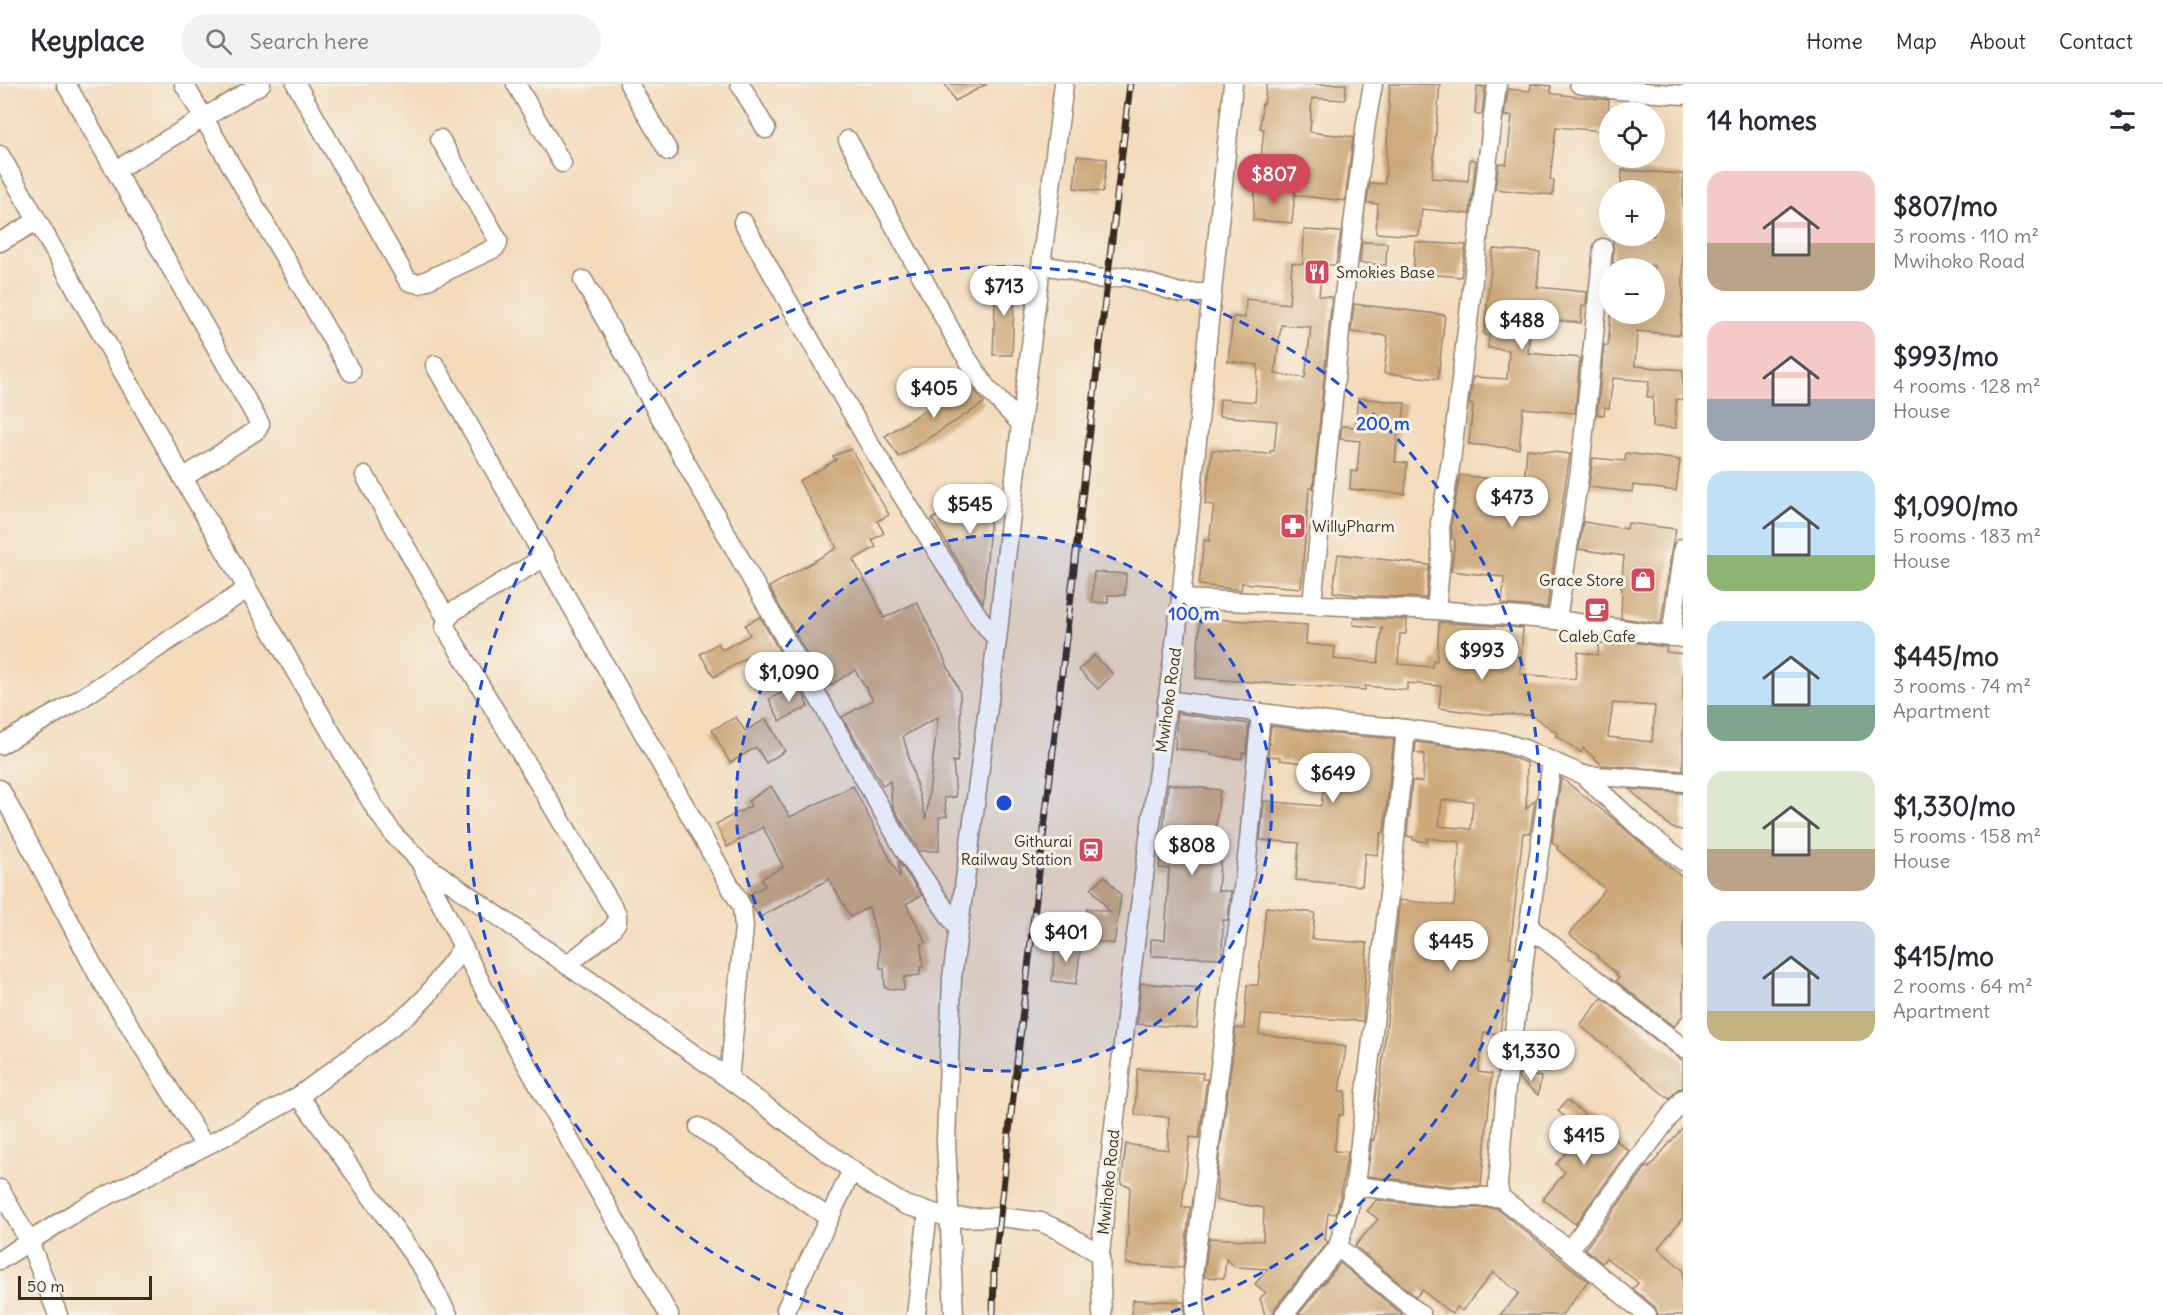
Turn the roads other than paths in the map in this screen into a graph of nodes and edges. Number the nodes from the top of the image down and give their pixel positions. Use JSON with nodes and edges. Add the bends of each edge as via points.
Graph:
{"nodes":[{"id":1,"x":66,"y":84,"type":"edge"},
{"id":2,"x":184,"y":84,"type":"edge"},
{"id":3,"x":261,"y":84,"type":"edge"},
{"id":4,"x":296,"y":84,"type":"edge"},
{"id":5,"x":516,"y":84,"type":"edge"},
{"id":6,"x":629,"y":84,"type":"edge"},
{"id":7,"x":740,"y":84,"type":"edge"},
{"id":8,"x":1064,"y":84,"type":"edge"},
{"id":9,"x":1233,"y":84,"type":"edge"},
{"id":10,"x":1373,"y":84,"type":"edge"},
{"id":11,"x":1497,"y":84,"type":"edge"},
{"id":12,"x":1579,"y":84,"type":"edge"},
{"id":13,"x":1618,"y":87,"type":"edge"},
{"id":14,"x":1683,"y":94,"type":"edge"},
{"id":15,"x":204,"y":119,"type":"junction"},
{"id":16,"x":766,"y":129,"type":"dead end"},
{"id":17,"x":440,"y":139,"type":"dead end"},
{"id":18,"x":848,"y":140,"type":"dead end"},
{"id":19,"x":668,"y":151,"type":"dead end"},
{"id":20,"x":0,"y":155,"type":"edge"},
{"id":21,"x":562,"y":163,"type":"dead end"},
{"id":22,"x":116,"y":170,"type":"junction"},
{"id":23,"x":37,"y":221,"type":"junction"},
{"id":24,"x":743,"y":222,"type":"dead end"},
{"id":25,"x":0,"y":242,"type":"edge"},
{"id":26,"x":1603,"y":248,"type":"dead end"},
{"id":27,"x":1042,"y":265,"type":"junction"},
{"id":28,"x":583,"y":280,"type":"dead end"},
{"id":29,"x":1212,"y":293,"type":"junction"},
{"id":30,"x":435,"y":365,"type":"dead end"},
{"id":31,"x":351,"y":372,"type":"dead end"},
{"id":32,"x":1022,"y":424,"type":"junction"},
{"id":33,"x":365,"y":476,"type":"dead end"},
{"id":34,"x":183,"y":478,"type":"junction"},
{"id":35,"x":1683,"y":548,"type":"edge"},
{"id":36,"x":545,"y":557,"type":"junction"},
{"id":37,"x":247,"y":589,"type":"junction"},
{"id":38,"x":1182,"y":599,"type":"junction"},
{"id":39,"x":1312,"y":604,"type":"junction"},
{"id":40,"x":1436,"y":610,"type":"junction"},
{"id":41,"x":447,"y":619,"type":"junction"},
{"id":42,"x":1557,"y":620,"type":"junction"},
{"id":43,"x":1677,"y":637,"type":"edge"},
{"id":44,"x":998,"y":640,"type":"junction"},
{"id":45,"x":1167,"y":700,"type":"junction"},
{"id":46,"x":1261,"y":713,"type":"junction"},
{"id":47,"x":1406,"y":729,"type":"junction"},
{"id":48,"x":0,"y":745,"type":"edge"},
{"id":49,"x":1552,"y":761,"type":"junction"},
{"id":50,"x":1583,"y":775,"type":"junction"},
{"id":51,"x":1683,"y":782,"type":"edge"},
{"id":52,"x":0,"y":789,"type":"edge"},
{"id":53,"x":420,"y":861,"type":"junction"},
{"id":54,"x":1683,"y":861,"type":"edge"},
{"id":55,"x":957,"y":927,"type":"junction"},
{"id":56,"x":1528,"y":927,"type":"junction"},
{"id":57,"x":463,"y":947,"type":"junction"},
{"id":58,"x":567,"y":965,"type":"junction"},
{"id":59,"x":1683,"y":1048,"type":"edge"},
{"id":60,"x":729,"y":1079,"type":"junction"},
{"id":61,"x":299,"y":1096,"type":"junction"},
{"id":62,"x":1683,"y":1099,"type":"edge"},
{"id":63,"x":699,"y":1127,"type":"dead end"},
{"id":64,"x":205,"y":1146,"type":"junction"},
{"id":65,"x":852,"y":1170,"type":"junction"},
{"id":66,"x":1355,"y":1186,"type":"junction"},
{"id":67,"x":0,"y":1189,"type":"edge"},
{"id":68,"x":1500,"y":1197,"type":"junction"},
{"id":69,"x":928,"y":1211,"type":"junction"},
{"id":70,"x":830,"y":1218,"type":"junction"},
{"id":71,"x":951,"y":1218,"type":"junction"},
{"id":72,"x":29,"y":1241,"type":"junction"},
{"id":73,"x":1338,"y":1247,"type":"junction"},
{"id":74,"x":1569,"y":1250,"type":"junction"},
{"id":75,"x":1100,"y":1254,"type":"junction"},
{"id":76,"x":0,"y":1260,"type":"edge"},
{"id":77,"x":786,"y":1309,"type":"dead end"},
{"id":78,"x":58,"y":1315,"type":"edge"},
{"id":79,"x":448,"y":1315,"type":"edge"},
{"id":80,"x":669,"y":1315,"type":"edge"},
{"id":81,"x":916,"y":1315,"type":"edge"},
{"id":82,"x":954,"y":1315,"type":"edge"},
{"id":83,"x":1102,"y":1315,"type":"edge"},
{"id":84,"x":1196,"y":1315,"type":"edge"},
{"id":85,"x":1284,"y":1315,"type":"edge"},
{"id":86,"x":1421,"y":1315,"type":"edge"},
{"id":87,"x":1647,"y":1315,"type":"edge"}],
"edges":[{"from":1,"to":22,"type":"street"},
{"from":2,"to":15,"type":"street"},
{"from":3,"to":15,"type":"street"},
{"from":4,"to":17,"type":"street","via":[[413,284],[498,244]]},
{"from":5,"to":21,"type":"street"},
{"from":6,"to":19,"type":"street"},
{"from":7,"to":16,"type":"street"},
{"from":8,"to":27,"type":"street"},
{"from":9,"to":29,"type":"street","name":"Mwihoko Road"},
{"from":10,"to":39,"type":"street","via":[[1342,311]]},
{"from":11,"to":40,"type":"street","via":[[1440,523],[1442,558]]},
{"from":12,"to":13,"type":"street"},
{"from":13,"to":14,"type":"street"},
{"from":15,"to":22,"type":"street"},
{"from":15,"to":31,"type":"street"},
{"from":18,"to":32,"type":"street","via":[[961,349],[986,387]]},
{"from":20,"to":23,"type":"street"},
{"from":22,"to":34,"type":"street","via":[[260,424],[257,430]]},
{"from":23,"to":25,"type":"street"},
{"from":23,"to":34,"type":"street"},
{"from":24,"to":44,"type":"street","via":[[869,443],[978,616]]},
{"from":26,"to":42,"type":"street","via":[[1580,470]]},
{"from":27,"to":29,"type":"street","via":[[1094,278],[1125,276],[1180,293]]},
{"from":27,"to":32,"type":"street"},
{"from":28,"to":55,"type":"street","via":[[905,850]]},
{"from":29,"to":38,"type":"street","name":"Mwihoko Road"},
{"from":30,"to":36,"type":"street"},
{"from":32,"to":44,"type":"street"},
{"from":33,"to":41,"type":"street"},
{"from":34,"to":37,"type":"street"},
{"from":35,"to":43,"type":"street"},
{"from":36,"to":41,"type":"street","via":[[454,611]]},
{"from":36,"to":60,"type":"street","via":[[742,907],[744,927]]},
{"from":37,"to":48,"type":"street","via":[[74,703]]},
{"from":37,"to":53,"type":"street","via":[[375,808]]},
{"from":38,"to":39,"type":"street"},
{"from":38,"to":45,"type":"street","name":"Mwihoko Road"},
{"from":39,"to":40,"type":"street"},
{"from":40,"to":42,"type":"street"},
{"from":41,"to":58,"type":"street","via":[[445,627],[617,914],[611,930]]},
{"from":42,"to":43,"type":"street"},
{"from":44,"to":55,"type":"street"},
{"from":45,"to":46,"type":"street"},
{"from":45,"to":75,"type":"street","name":"Mwihoko Road"},
{"from":46,"to":47,"type":"street"},
{"from":46,"to":84,"type":"street","via":[[1248,850],[1193,1275]]},
{"from":47,"to":49,"type":"street","via":[[1502,742]]},
{"from":47,"to":66,"type":"street"},
{"from":49,"to":50,"type":"street"},
{"from":49,"to":56,"type":"street"},
{"from":50,"to":51,"type":"street"},
{"from":50,"to":54,"type":"street","via":[[1641,829]]},
{"from":52,"to":64,"type":"street","via":[[98,975]]},
{"from":53,"to":57,"type":"street"},
{"from":53,"to":58,"type":"street"},
{"from":55,"to":71,"type":"street","via":[[946,1141]]},
{"from":56,"to":59,"type":"street"},
{"from":56,"to":68,"type":"street","via":[[1506,1088]]},
{"from":57,"to":61,"type":"street","via":[[411,1012]]},
{"from":57,"to":80,"type":"street"},
{"from":58,"to":60,"type":"street"},
{"from":60,"to":65,"type":"street"},
{"from":61,"to":64,"type":"street"},
{"from":61,"to":79,"type":"street","via":[[424,1270]]},
{"from":62,"to":74,"type":"street"},
{"from":63,"to":70,"type":"street"},
{"from":64,"to":72,"type":"street","via":[[81,1209]]},
{"from":65,"to":69,"type":"street","via":[[905,1205]]},
{"from":65,"to":70,"type":"street"},
{"from":66,"to":68,"type":"street","via":[[1448,1197]]},
{"from":66,"to":73,"type":"street"},
{"from":67,"to":72,"type":"street"},
{"from":68,"to":74,"type":"street"},
{"from":69,"to":71,"type":"street"},
{"from":69,"to":81,"type":"street"},
{"from":70,"to":77,"type":"street"},
{"from":71,"to":75,"type":"street","via":[[1000,1217],[1041,1222]]},
{"from":71,"to":82,"type":"street"},
{"from":72,"to":76,"type":"street"},
{"from":72,"to":78,"type":"street"},
{"from":73,"to":85,"type":"street"},
{"from":73,"to":86,"type":"street"},
{"from":74,"to":87,"type":"street"},
{"from":75,"to":83,"type":"street","name":"Mwihoko Road"}]}
